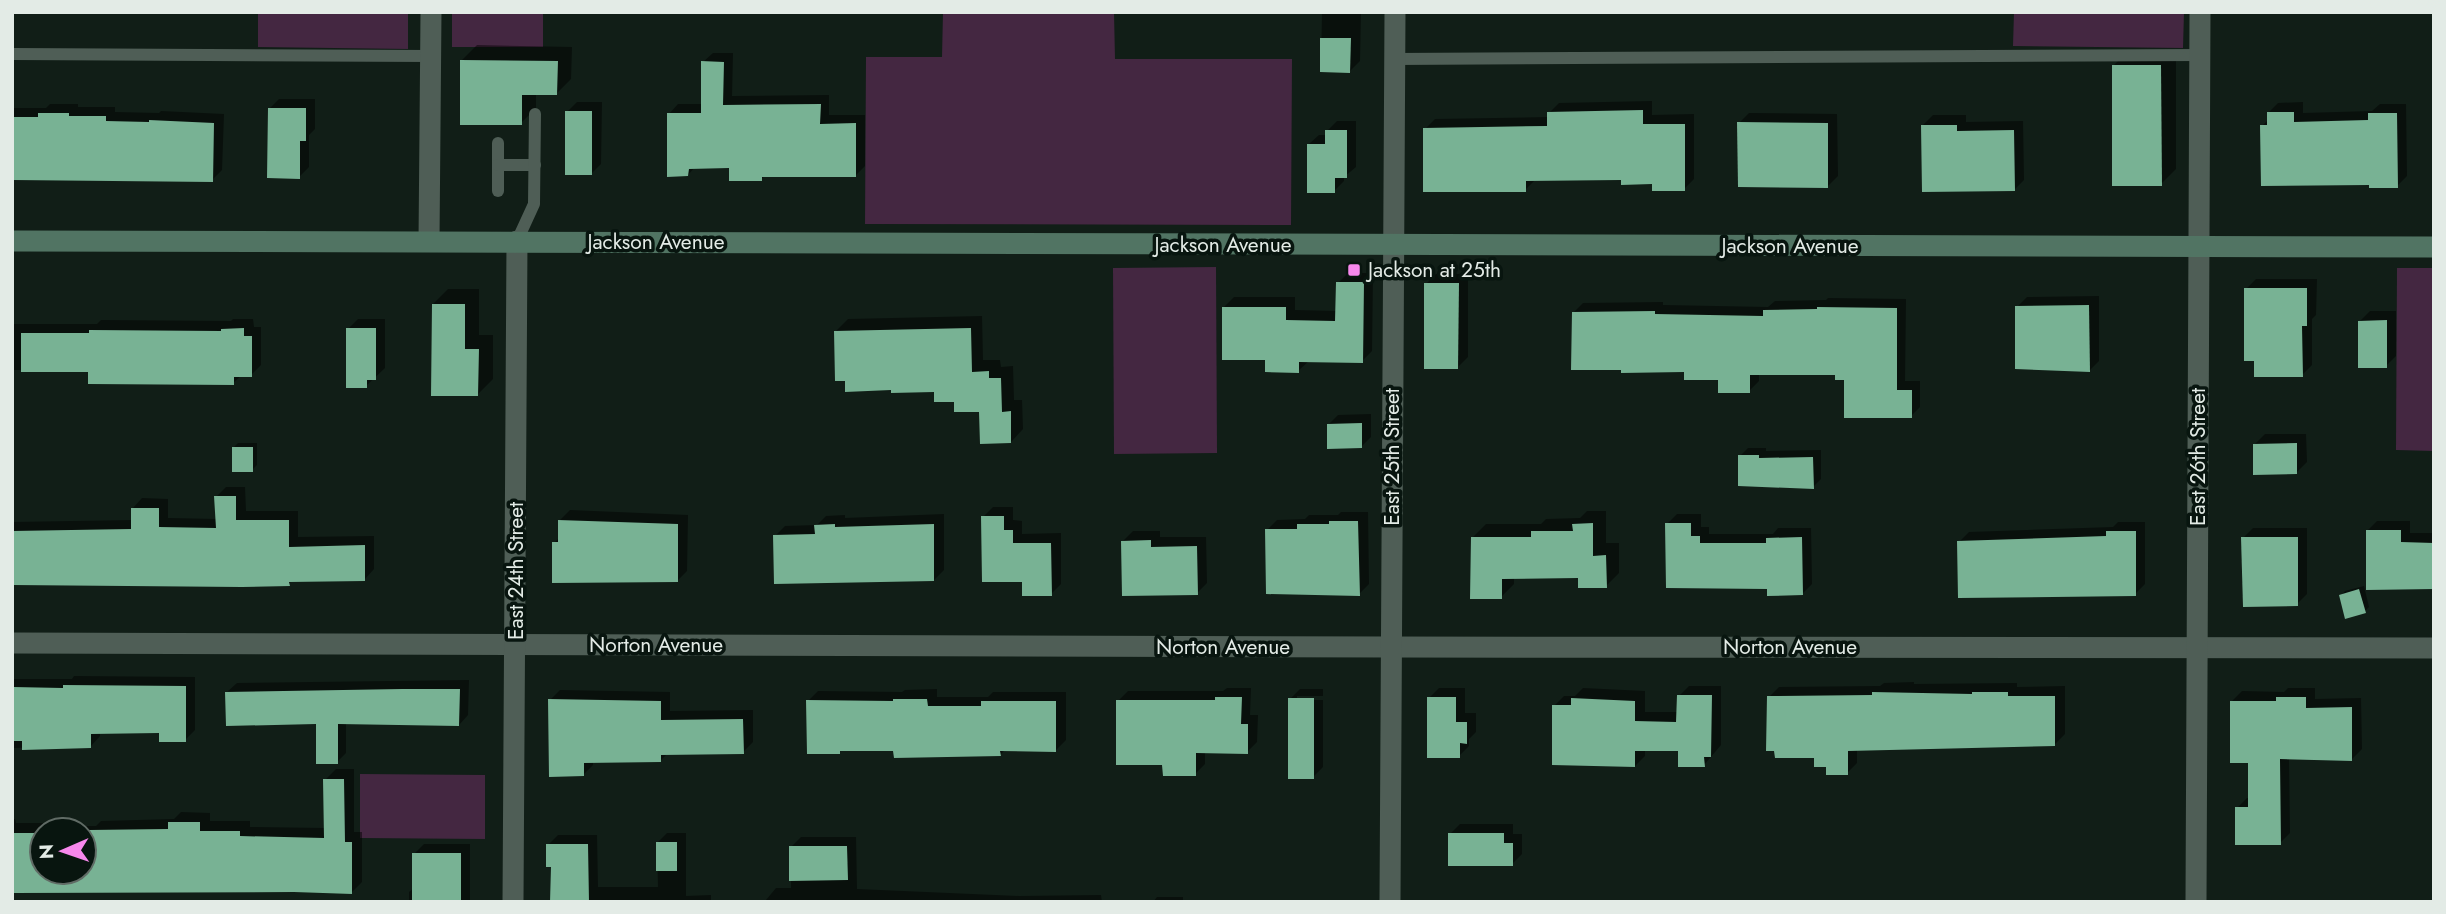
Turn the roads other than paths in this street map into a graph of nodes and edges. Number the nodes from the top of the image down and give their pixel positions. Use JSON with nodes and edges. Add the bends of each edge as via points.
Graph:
{"nodes":[{"id":1,"x":431,"y":12,"type":"edge"},
{"id":2,"x":1395,"y":12,"type":"edge"},
{"id":3,"x":2200,"y":12,"type":"edge"},
{"id":4,"x":12,"y":54,"type":"edge"},
{"id":5,"x":2200,"y":55,"type":"junction"},
{"id":6,"x":431,"y":56,"type":"junction"},
{"id":7,"x":1394,"y":59,"type":"junction"},
{"id":8,"x":535,"y":114,"type":"dead end"},
{"id":9,"x":498,"y":143,"type":"dead end"},
{"id":10,"x":498,"y":165,"type":"junction"},
{"id":11,"x":535,"y":165,"type":"junction"},
{"id":12,"x":498,"y":191,"type":"dead end"},
{"id":13,"x":12,"y":241,"type":"edge"},
{"id":14,"x":429,"y":241,"type":"junction"},
{"id":15,"x":517,"y":241,"type":"junction"},
{"id":16,"x":1393,"y":245,"type":"junction"},
{"id":17,"x":2198,"y":246,"type":"junction"},
{"id":18,"x":2434,"y":247,"type":"edge"},
{"id":19,"x":12,"y":643,"type":"edge"},
{"id":20,"x":516,"y":644,"type":"junction"},
{"id":21,"x":2197,"y":647,"type":"junction"},
{"id":22,"x":1392,"y":648,"type":"junction"},
{"id":23,"x":2434,"y":648,"type":"edge"},
{"id":24,"x":513,"y":902,"type":"edge"},
{"id":25,"x":1390,"y":902,"type":"edge"},
{"id":26,"x":2196,"y":902,"type":"edge"}],
"edges":[{"from":1,"to":6,"type":"street"},
{"from":2,"to":7,"type":"street","name":"East 25th Street"},
{"from":3,"to":5,"type":"street","name":"East 26th Street"},
{"from":4,"to":6,"type":"lane"},
{"from":5,"to":7,"type":"lane"},
{"from":5,"to":17,"type":"street","name":"East 26th Street"},
{"from":6,"to":14,"type":"street"},
{"from":7,"to":16,"type":"street","name":"East 25th Street"},
{"from":8,"to":11,"type":"lane"},
{"from":9,"to":10,"type":"lane"},
{"from":10,"to":11,"type":"lane"},
{"from":10,"to":12,"type":"lane"},
{"from":11,"to":15,"type":"lane","via":[[534,204]]},
{"from":13,"to":14,"type":"street","name":"Jackson Avenue"},
{"from":14,"to":15,"type":"street","name":"Jackson Avenue"},
{"from":15,"to":16,"type":"street","name":"Jackson Avenue"},
{"from":15,"to":20,"type":"street","name":"East 24th Street"},
{"from":16,"to":17,"type":"street","name":"Jackson Avenue"},
{"from":16,"to":22,"type":"street","name":"East 25th Street"},
{"from":17,"to":18,"type":"street","name":"Jackson Avenue"},
{"from":17,"to":21,"type":"street","name":"East 26th Street"},
{"from":19,"to":20,"type":"street","name":"Norton Avenue"},
{"from":20,"to":22,"type":"street","name":"Norton Avenue"},
{"from":20,"to":24,"type":"street","name":"East 24th Street"},
{"from":21,"to":22,"type":"street","name":"Norton Avenue"},
{"from":21,"to":23,"type":"street","name":"Norton Avenue"},
{"from":21,"to":26,"type":"street","name":"East 26th Street"},
{"from":22,"to":25,"type":"street","name":"East 25th Street"}]}
